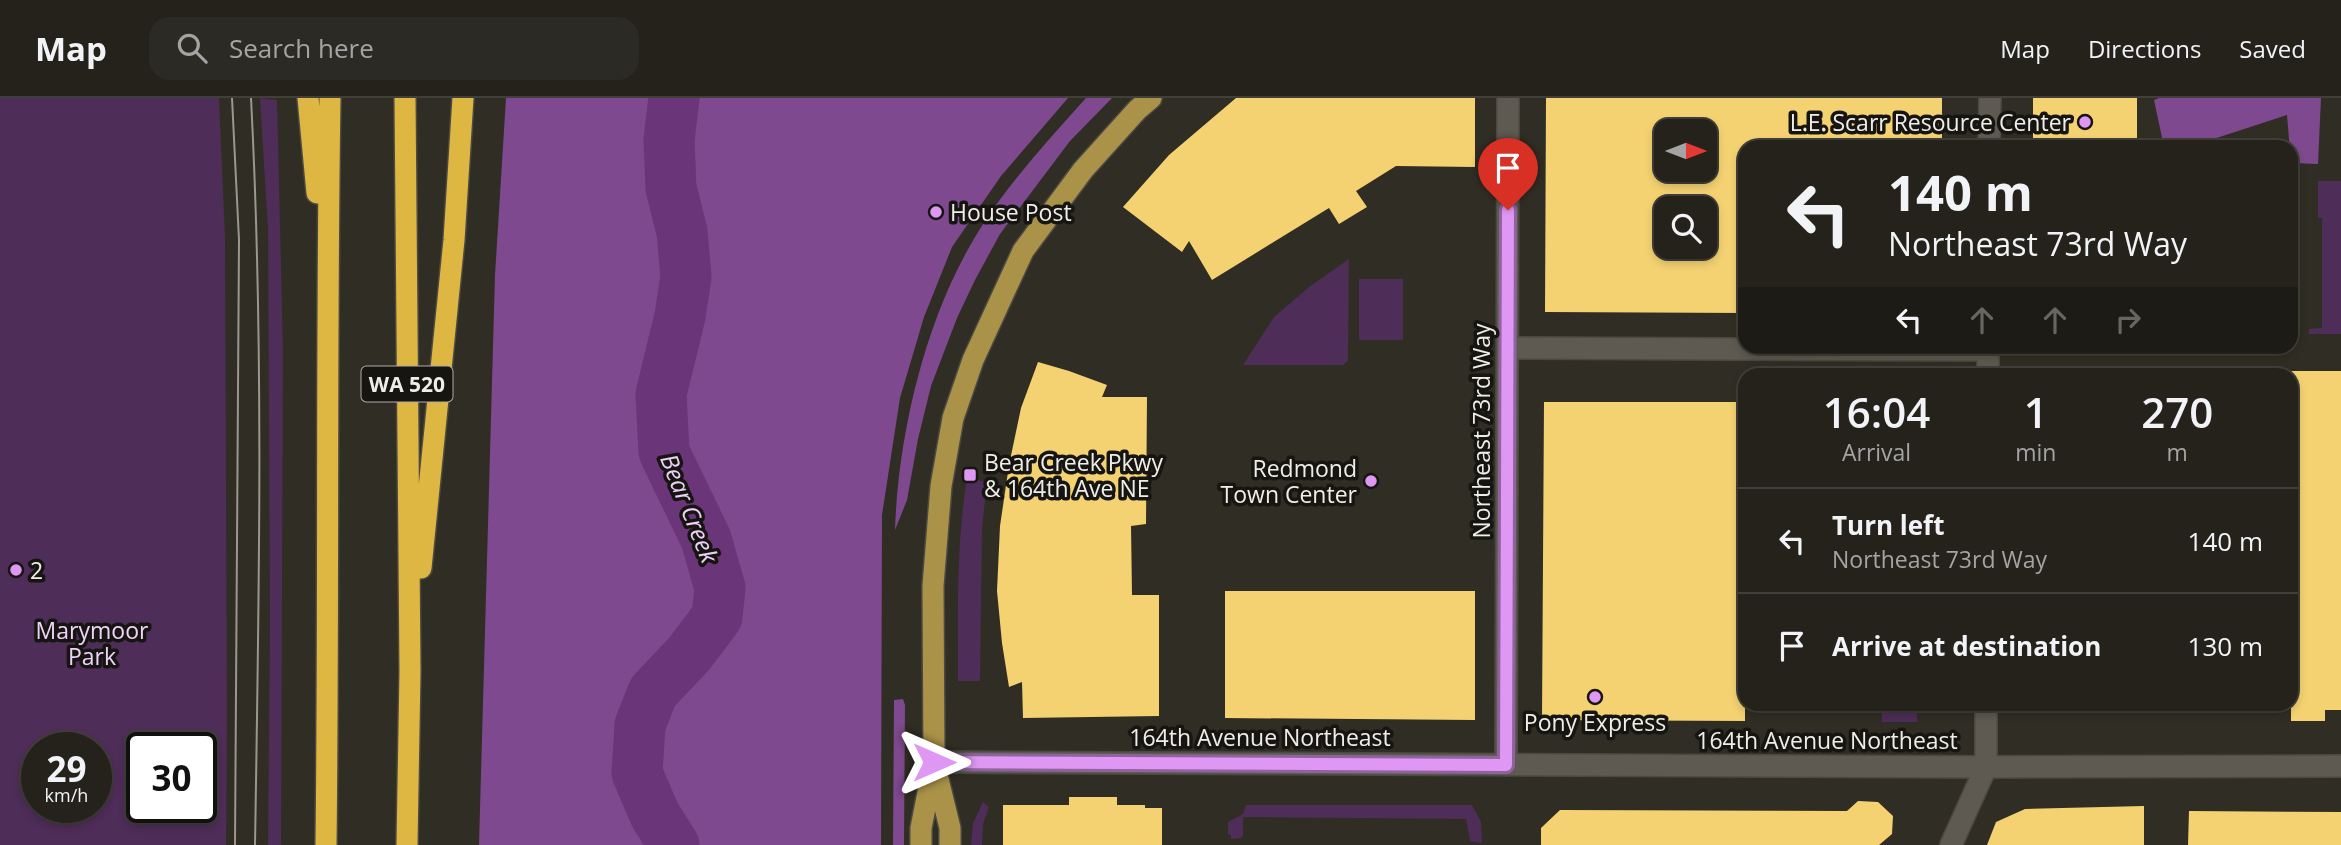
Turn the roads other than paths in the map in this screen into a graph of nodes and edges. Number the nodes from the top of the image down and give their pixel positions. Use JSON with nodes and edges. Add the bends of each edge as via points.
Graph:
{"nodes":[{"id":1,"x":308,"y":98,"type":"edge"},
{"id":2,"x":330,"y":98,"type":"edge"},
{"id":3,"x":405,"y":98,"type":"edge"},
{"id":4,"x":463,"y":98,"type":"edge"},
{"id":5,"x":1151,"y":98,"type":"edge"},
{"id":6,"x":1508,"y":98,"type":"edge"},
{"id":7,"x":1990,"y":98,"type":"edge"},
{"id":8,"x":1989,"y":140,"type":"edge"},
{"id":9,"x":327,"y":306,"type":"junction"},
{"id":10,"x":1508,"y":348,"type":"junction"},
{"id":11,"x":1738,"y":348,"type":"edge"},
{"id":12,"x":410,"y":671,"type":"junction"},
{"id":13,"x":1986,"y":711,"type":"edge"},
{"id":14,"x":934,"y":762,"type":"junction"},
{"id":15,"x":1506,"y":765,"type":"junction"},
{"id":16,"x":2341,"y":766,"type":"edge"},
{"id":17,"x":1986,"y":767,"type":"junction"},
{"id":18,"x":326,"y":845,"type":"edge"},
{"id":19,"x":407,"y":845,"type":"edge"},
{"id":20,"x":921,"y":845,"type":"edge"},
{"id":21,"x":950,"y":845,"type":"edge"},
{"id":22,"x":1951,"y":845,"type":"edge"}],
"edges":[{"from":1,"to":9,"type":"highway"},
{"from":2,"to":9,"type":"highway"},
{"from":3,"to":12,"type":"highway","number":"WA 520"},
{"from":4,"to":12,"type":"highway","via":[[454,240]]},
{"from":5,"to":14,"type":"main road","via":[[1083,170],[1023,251],[973,360],[953,418],[941,486],[933,586]]},
{"from":6,"to":10,"type":"street","name":"Northeast 73rd Way"},
{"from":7,"to":8,"type":"street"},
{"from":9,"to":18,"type":"highway"},
{"from":10,"to":11,"type":"street"},
{"from":10,"to":15,"type":"street","name":"Northeast 73rd Way"},
{"from":12,"to":19,"type":"highway","number":"WA 520"},
{"from":13,"to":17,"type":"street"},
{"from":14,"to":15,"type":"street","name":"164th Avenue Northeast"},
{"from":14,"to":20,"type":"main road"},
{"from":14,"to":21,"type":"main road"},
{"from":15,"to":17,"type":"street","name":"164th Avenue Northeast"},
{"from":16,"to":17,"type":"street","name":"164th Avenue Northeast"},
{"from":17,"to":22,"type":"street"}]}
